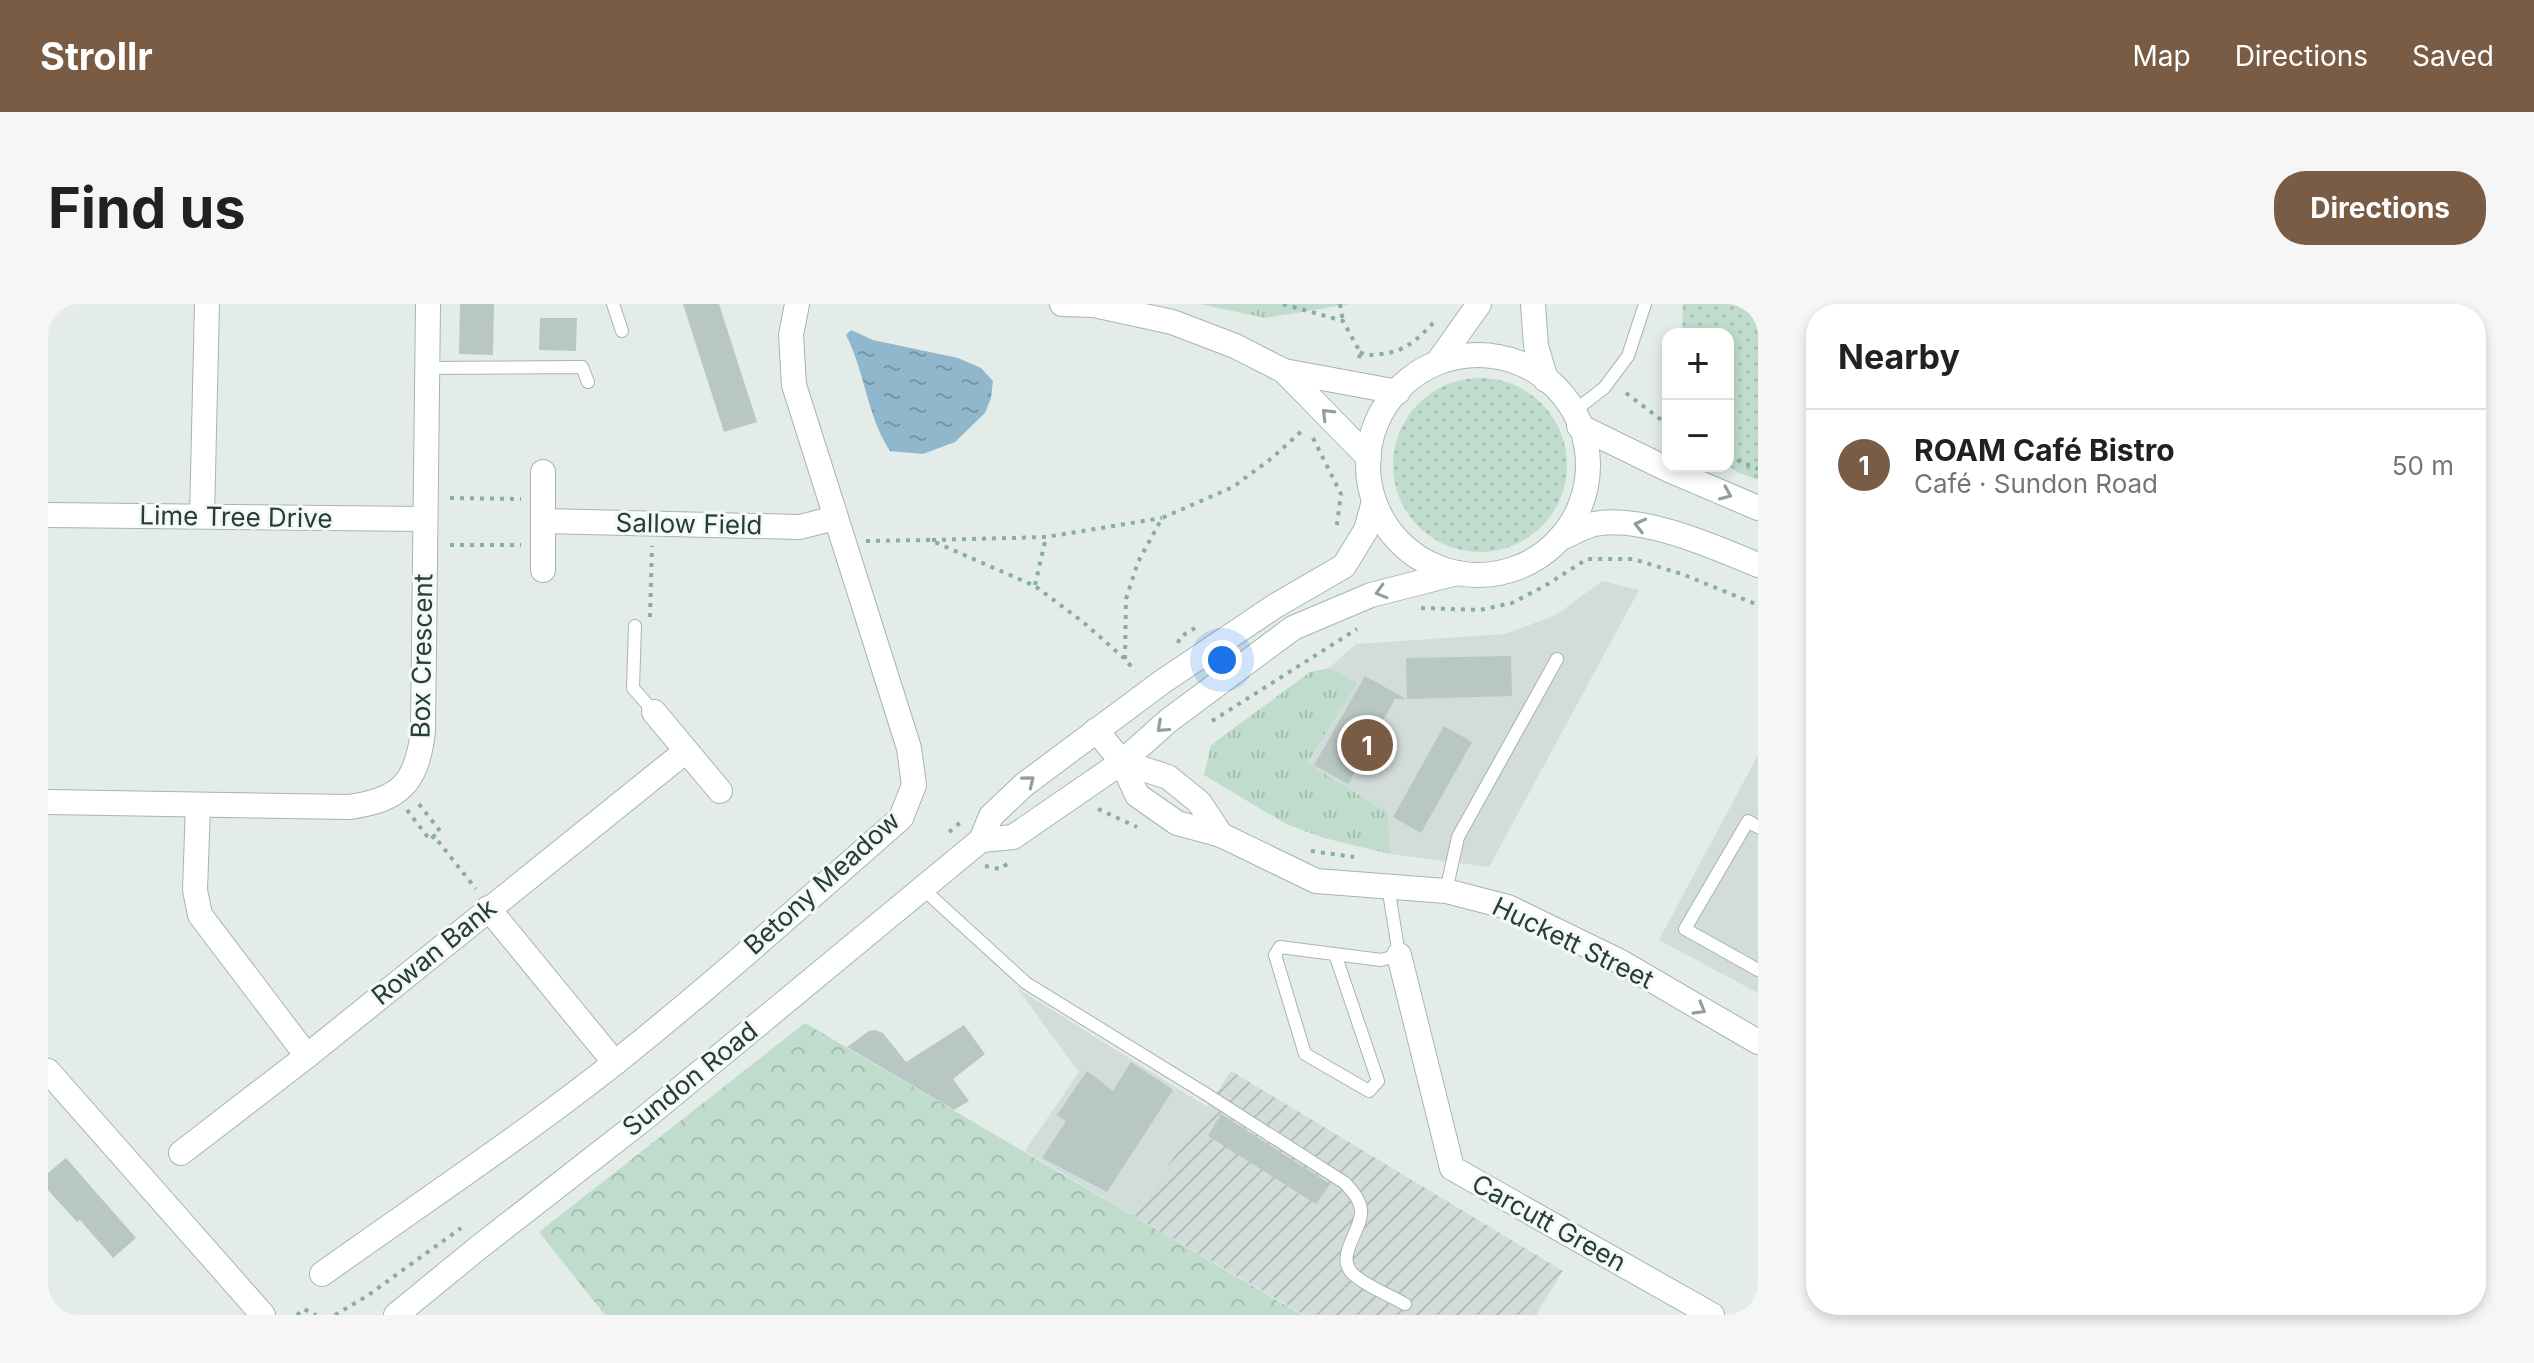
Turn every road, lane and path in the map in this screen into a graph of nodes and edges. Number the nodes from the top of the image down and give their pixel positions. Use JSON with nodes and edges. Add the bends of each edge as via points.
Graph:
{"nodes":[{"id":1,"x":207,"y":304,"type":"edge"},
{"id":2,"x":428,"y":304,"type":"edge"},
{"id":3,"x":613,"y":304,"type":"edge"},
{"id":4,"x":797,"y":304,"type":"edge"},
{"id":5,"x":1062,"y":304,"type":"edge"},
{"id":6,"x":1283,"y":304,"type":"edge"},
{"id":7,"x":1340,"y":304,"type":"edge"},
{"id":8,"x":1479,"y":304,"type":"edge"},
{"id":9,"x":1533,"y":304,"type":"edge"},
{"id":10,"x":1645,"y":304,"type":"edge"},
{"id":11,"x":1440,"y":316,"type":"dead end"},
{"id":12,"x":1343,"y":321,"type":"junction"},
{"id":13,"x":622,"y":331,"type":"dead end"},
{"id":14,"x":1440,"y":359,"type":"junction"},
{"id":15,"x":427,"y":368,"type":"junction"},
{"id":16,"x":1284,"y":371,"type":"junction"},
{"id":17,"x":1546,"y":380,"type":"junction"},
{"id":18,"x":588,"y":382,"type":"dead end"},
{"id":19,"x":1398,"y":392,"type":"junction"},
{"id":20,"x":1626,"y":393,"type":"dead end"},
{"id":21,"x":1576,"y":419,"type":"junction"},
{"id":22,"x":1662,"y":420,"type":"edge"},
{"id":23,"x":1369,"y":458,"type":"junction"},
{"id":24,"x":1734,"y":459,"type":"edge"},
{"id":25,"x":1758,"y":469,"type":"edge"},
{"id":26,"x":543,"y":472,"type":"dead end"},
{"id":27,"x":1373,"y":505,"type":"junction"},
{"id":28,"x":424,"y":508,"type":"junction"},
{"id":29,"x":1758,"y":508,"type":"edge"},
{"id":30,"x":48,"y":515,"type":"edge"},
{"id":31,"x":202,"y":516,"type":"junction"},
{"id":32,"x":835,"y":518,"type":"junction"},
{"id":33,"x":1162,"y":518,"type":"junction"},
{"id":34,"x":543,"y":522,"type":"junction"},
{"id":35,"x":653,"y":524,"type":"junction"},
{"id":36,"x":1046,"y":537,"type":"junction"},
{"id":37,"x":1334,"y":537,"type":"dead end"},
{"id":38,"x":1559,"y":539,"type":"junction"},
{"id":39,"x":930,"y":540,"type":"junction"},
{"id":40,"x":424,"y":545,"type":"junction"},
{"id":41,"x":844,"y":547,"type":"junction"},
{"id":42,"x":1758,"y":565,"type":"edge"},
{"id":43,"x":543,"y":570,"type":"dead end"},
{"id":44,"x":1457,"y":573,"type":"junction"},
{"id":45,"x":1035,"y":586,"type":"junction"},
{"id":46,"x":1758,"y":605,"type":"edge"},
{"id":47,"x":1421,"y":608,"type":"dead end"},
{"id":48,"x":635,"y":626,"type":"joint"},
{"id":49,"x":1362,"y":626,"type":"dead end"},
{"id":50,"x":1557,"y":659,"type":"dead end"},
{"id":51,"x":654,"y":712,"type":"joint"},
{"id":52,"x":1206,"y":725,"type":"dead end"},
{"id":53,"x":1096,"y":730,"type":"junction"},
{"id":54,"x":686,"y":751,"type":"junction"},
{"id":55,"x":1122,"y":762,"type":"junction"},
{"id":56,"x":400,"y":789,"type":"junction"},
{"id":57,"x":720,"y":791,"type":"dead end"},
{"id":58,"x":48,"y":802,"type":"edge"},
{"id":59,"x":198,"y":806,"type":"junction"},
{"id":60,"x":1088,"y":811,"type":"dead end"},
{"id":61,"x":1758,"y":827,"type":"edge"},
{"id":62,"x":1139,"y":828,"type":"dead end"},
{"id":63,"x":434,"y":836,"type":"junction"},
{"id":64,"x":981,"y":840,"type":"junction"},
{"id":65,"x":1309,"y":850,"type":"dead end"},
{"id":66,"x":1359,"y":858,"type":"dead end"},
{"id":67,"x":1011,"y":861,"type":"dead end"},
{"id":68,"x":1000,"y":869,"type":"dead end"},
{"id":69,"x":1388,"y":886,"type":"junction"},
{"id":70,"x":923,"y":889,"type":"junction"},
{"id":71,"x":1446,"y":891,"type":"junction"},
{"id":72,"x":488,"y":908,"type":"junction"},
{"id":73,"x":1335,"y":954,"type":"junction"},
{"id":74,"x":1399,"y":955,"type":"junction"},
{"id":75,"x":1758,"y":970,"type":"edge"},
{"id":76,"x":1758,"y":1042,"type":"edge"},
{"id":77,"x":307,"y":1056,"type":"junction"},
{"id":78,"x":615,"y":1063,"type":"junction"},
{"id":79,"x":48,"y":1071,"type":"edge"},
{"id":80,"x":48,"y":1094,"type":"edge"},
{"id":81,"x":181,"y":1153,"type":"dead end"},
{"id":82,"x":122,"y":1154,"type":"junction"},
{"id":83,"x":322,"y":1274,"type":"dead end"},
{"id":84,"x":1405,"y":1304,"type":"dead end"},
{"id":85,"x":263,"y":1315,"type":"edge"},
{"id":86,"x":297,"y":1315,"type":"edge"},
{"id":87,"x":316,"y":1315,"type":"edge"},
{"id":88,"x":396,"y":1315,"type":"edge"},
{"id":89,"x":1712,"y":1315,"type":"edge"}],
"edges":[{"from":1,"to":31,"type":"street"},
{"from":2,"to":15,"type":"street","name":"Box Crescent"},
{"from":3,"to":13,"type":"lane"},
{"from":4,"to":32,"type":"street","name":"Betony Meadow","via":[[791,335],[794,385]]},
{"from":5,"to":16,"type":"street","via":[[1094,305],[1172,322]]},
{"from":6,"to":12,"type":"path"},
{"from":7,"to":12,"type":"path"},
{"from":8,"to":14,"type":"street"},
{"from":9,"to":17,"type":"street","via":[[1536,346]]},
{"from":10,"to":21,"type":"lane","via":[[1628,356]]},
{"from":11,"to":12,"type":"path","via":[[1414,343],[1392,354],[1360,352]]},
{"from":14,"to":17,"type":"street","via":[[1500,355]]},
{"from":14,"to":19,"type":"street"},
{"from":15,"to":18,"type":"lane","via":[[582,367]]},
{"from":15,"to":28,"type":"street","name":"Box Crescent"},
{"from":16,"to":19,"type":"street"},
{"from":23,"to":16,"type":"street","one_way":true},
{"from":17,"to":21,"type":"street"},
{"from":19,"to":23,"type":"street","via":[[1375,430]]},
{"from":20,"to":22,"type":"path"},
{"from":21,"to":29,"type":"street","one_way":true,"via":[[1669,470]]},
{"from":21,"to":38,"type":"street","via":[[1587,446],[1585,485]]},
{"from":23,"to":27,"type":"street"},
{"from":24,"to":25,"type":"path"},
{"from":26,"to":34,"type":"street"},
{"from":27,"to":44,"type":"street","via":[[1414,554]]},
{"from":27,"to":53,"type":"street","name":"Sundon Road","via":[[1366,530],[1344,566],[1275,606]]},
{"from":28,"to":31,"type":"street","name":"Lime Tree Drive"},
{"from":28,"to":34,"type":"path"},
{"from":28,"to":40,"type":"street","name":"Box Crescent"},
{"from":30,"to":31,"type":"street","name":"Lime Tree Drive"},
{"from":32,"to":35,"type":"street","name":"Sallow Field","via":[[800,527]]},
{"from":32,"to":41,"type":"street","name":"Betony Meadow"},
{"from":33,"to":36,"type":"path"},
{"from":33,"to":37,"type":"path","via":[[1233,487],[1304,427],[1341,494]]},
{"from":33,"to":45,"type":"path","via":[[1138,562],[1126,599],[1125,659]]},
{"from":34,"to":35,"type":"street","name":"Sallow Field"},
{"from":34,"to":40,"type":"path"},
{"from":34,"to":43,"type":"street"},
{"from":35,"to":48,"type":"path","via":[[650,626]]},
{"from":36,"to":39,"type":"path"},
{"from":36,"to":45,"type":"path"},
{"from":42,"to":38,"type":"street","one_way":true,"via":[[1626,522],[1594,524]]},
{"from":38,"to":44,"type":"street","via":[[1512,569],[1485,575]]},
{"from":39,"to":41,"type":"path","via":[[870,539]]},
{"from":39,"to":45,"type":"path"},
{"from":40,"to":56,"type":"street","name":"Box Crescent","via":[[423,731],[420,757]]},
{"from":41,"to":78,"type":"street","name":"Betony Meadow","via":[[909,748],[914,785],[901,818]]},
{"from":44,"to":55,"type":"street","name":"Sundon Road","one_way":true,"via":[[1371,595],[1293,628]]},
{"from":46,"to":47,"type":"path","via":[[1641,561],[1587,559],[1512,603],[1480,610]]},
{"from":48,"to":51,"type":"lane","via":[[633,688]]},
{"from":49,"to":52,"type":"path"},
{"from":50,"to":71,"type":"lane","via":[[1458,837]]},
{"from":51,"to":54,"type":"street"},
{"from":53,"to":55,"type":"street"},
{"from":64,"to":53,"type":"street","name":"Sundon Road","one_way":true,"via":[[991,816]]},
{"from":54,"to":57,"type":"street"},
{"from":54,"to":72,"type":"street","name":"Rowan Bank"},
{"from":55,"to":64,"type":"street","name":"Sundon Road","via":[[1013,837]]},
{"from":55,"to":69,"type":"street","name":"Huckett Street","via":[[1168,777],[1199,802],[1221,835],[1316,881]]},
{"from":56,"to":59,"type":"street","via":[[375,803],[349,807]]},
{"from":56,"to":63,"type":"path","via":[[430,840]]},
{"from":56,"to":63,"type":"path","via":[[440,831]]},
{"from":58,"to":59,"type":"street"},
{"from":59,"to":77,"type":"street","via":[[195,890],[200,915]]},
{"from":60,"to":62,"type":"path","via":[[1099,809]]},
{"from":61,"to":75,"type":"lane","via":[[1748,821],[1685,929]]},
{"from":63,"to":72,"type":"path"},
{"from":64,"to":70,"type":"street","name":"Sundon Road"},
{"from":65,"to":66,"type":"path"},
{"from":67,"to":68,"type":"path"},
{"from":69,"to":71,"type":"street","name":"Huckett Street"},
{"from":69,"to":74,"type":"lane"},
{"from":70,"to":84,"type":"lane","via":[[1026,983],[1345,1183],[1361,1207],[1346,1260],[1352,1274]]},
{"from":70,"to":88,"type":"street","name":"Sundon Road"},
{"from":71,"to":76,"type":"street","name":"Huckett Street","one_way":true,"via":[[1508,907],[1621,962]]},
{"from":72,"to":77,"type":"street","name":"Rowan Bank"},
{"from":72,"to":78,"type":"street"},
{"from":73,"to":73,"type":"lane","via":[[1378,1081],[1369,1091],[1305,1054],[1275,955],[1280,947]]},
{"from":73,"to":74,"type":"lane","via":[[1381,960]]},
{"from":74,"to":89,"type":"street","name":"Carcutt Green","via":[[1452,1168]]},
{"from":77,"to":81,"type":"street","name":"Rowan Bank"},
{"from":78,"to":83,"type":"street","name":"Betony Meadow"},
{"from":79,"to":82,"type":"street"},
{"from":80,"to":82,"type":"street","via":[[67,1116]]},
{"from":82,"to":85,"type":"street"},
{"from":86,"to":87,"type":"path","via":[[304,1309]]}]}
